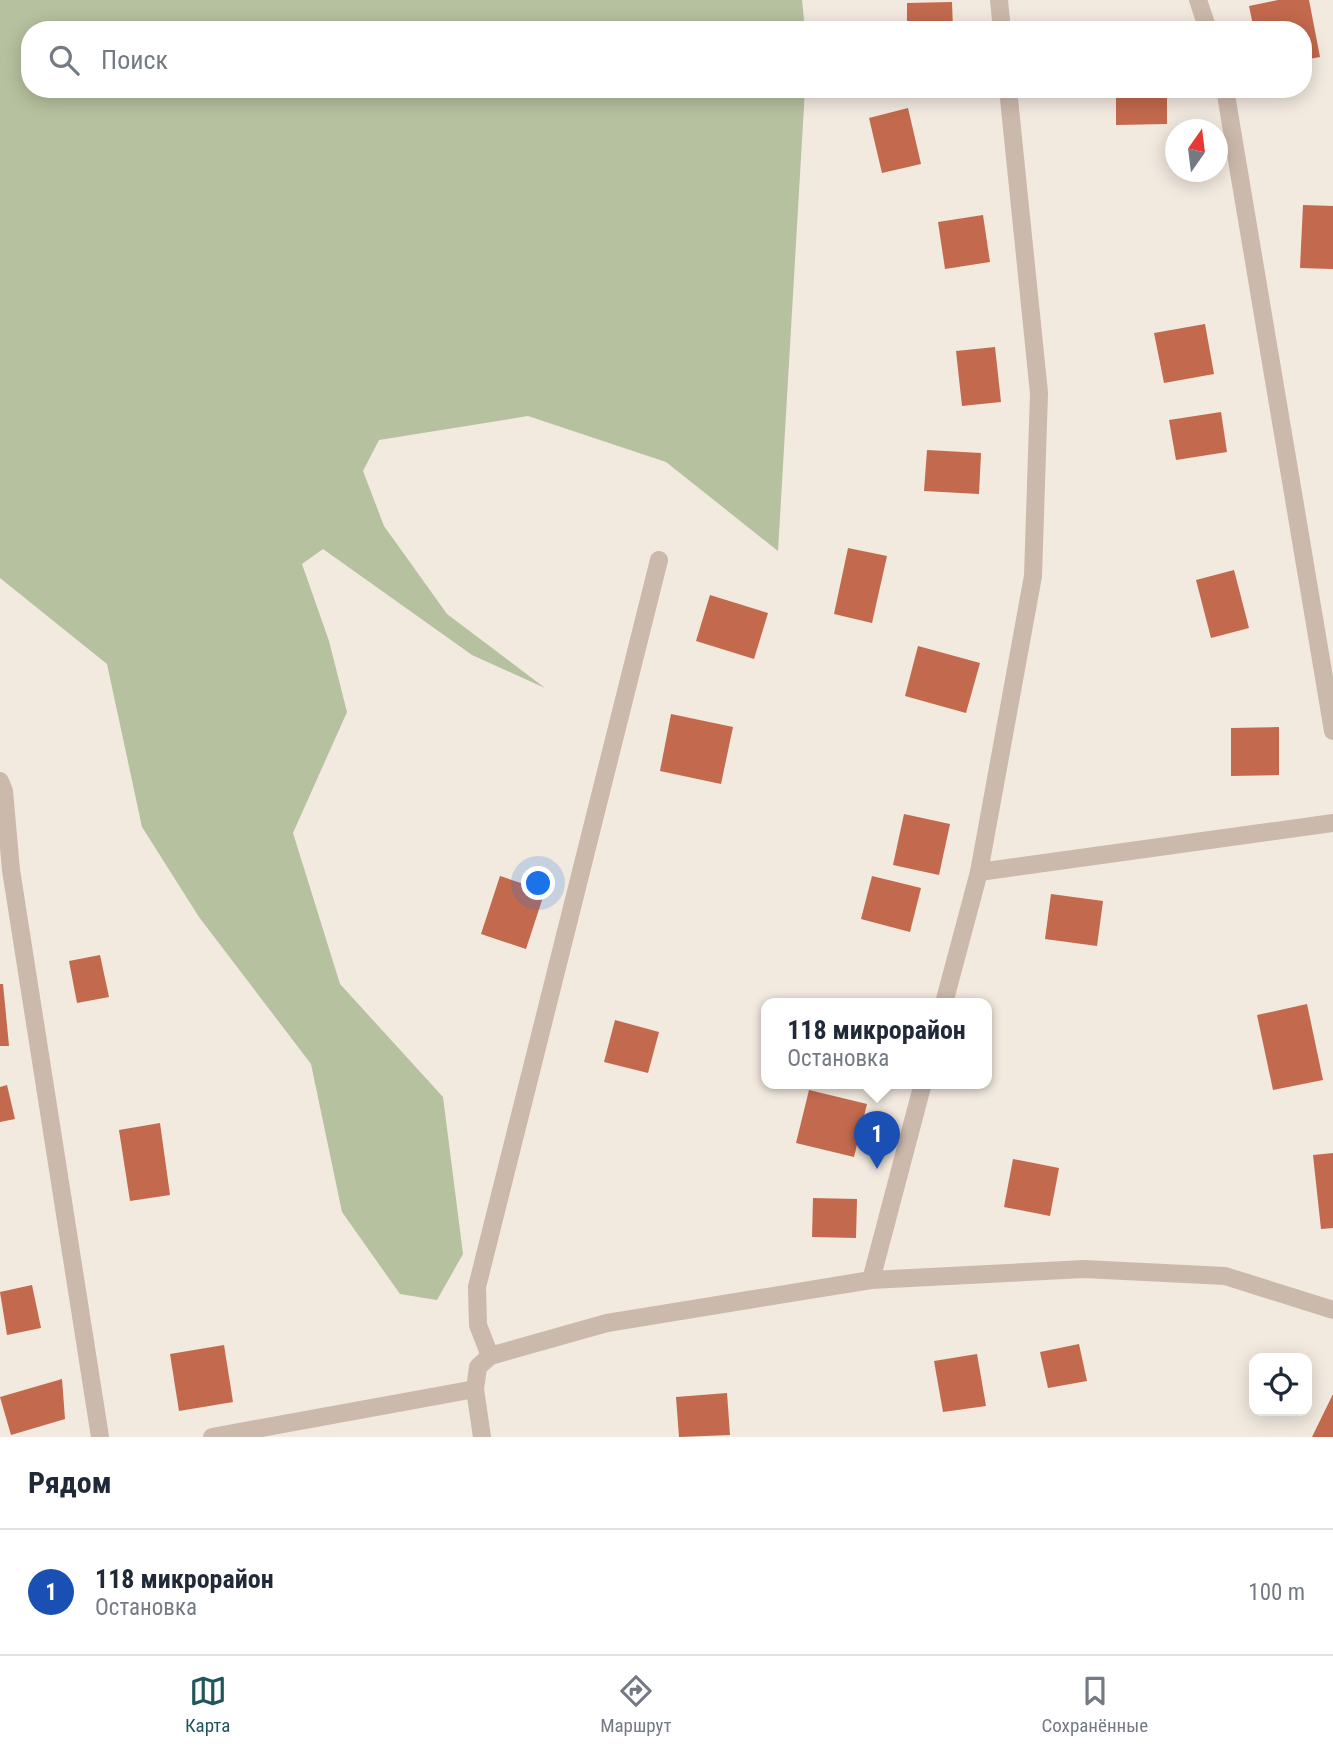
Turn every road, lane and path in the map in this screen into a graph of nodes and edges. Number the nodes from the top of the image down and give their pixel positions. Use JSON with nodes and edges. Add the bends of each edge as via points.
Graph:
{"nodes":[{"id":1,"x":999,"y":0,"type":"edge"},
{"id":2,"x":1198,"y":0,"type":"edge"},
{"id":3,"x":1001,"y":21,"type":"edge"},
{"id":4,"x":1205,"y":21,"type":"edge"},
{"id":5,"x":1009,"y":98,"type":"edge"},
{"id":6,"x":1227,"y":98,"type":"edge"},
{"id":7,"x":660,"y":560,"type":"dead end"},
{"id":8,"x":1333,"y":732,"type":"edge"},
{"id":9,"x":0,"y":781,"type":"edge"},
{"id":10,"x":1333,"y":823,"type":"edge"},
{"id":11,"x":979,"y":872,"type":"junction"},
{"id":12,"x":945,"y":998,"type":"edge"},
{"id":13,"x":921,"y":1089,"type":"edge"},
{"id":14,"x":871,"y":1280,"type":"junction"},
{"id":15,"x":1333,"y":1310,"type":"edge"},
{"id":16,"x":490,"y":1356,"type":"junction"},
{"id":17,"x":475,"y":1389,"type":"junction"},
{"id":18,"x":100,"y":1437,"type":"edge"},
{"id":19,"x":212,"y":1437,"type":"edge"},
{"id":20,"x":482,"y":1437,"type":"edge"}],
"edges":[{"from":1,"to":3,"type":"street"},
{"from":2,"to":4,"type":"street"},
{"from":5,"to":11,"type":"street","via":[[1039,393],[1033,576]]},
{"from":6,"to":8,"type":"street"},
{"from":7,"to":16,"type":"street","via":[[477,1287],[478,1325]]},
{"from":9,"to":18,"type":"street"},
{"from":10,"to":11,"type":"street"},
{"from":11,"to":12,"type":"street"},
{"from":13,"to":14,"type":"street"},
{"from":14,"to":15,"type":"street","via":[[1084,1269],[1224,1276]]},
{"from":14,"to":16,"type":"street","via":[[607,1323]]},
{"from":16,"to":17,"type":"street","via":[[478,1367]]},
{"from":17,"to":19,"type":"street"},
{"from":17,"to":20,"type":"street"}]}
